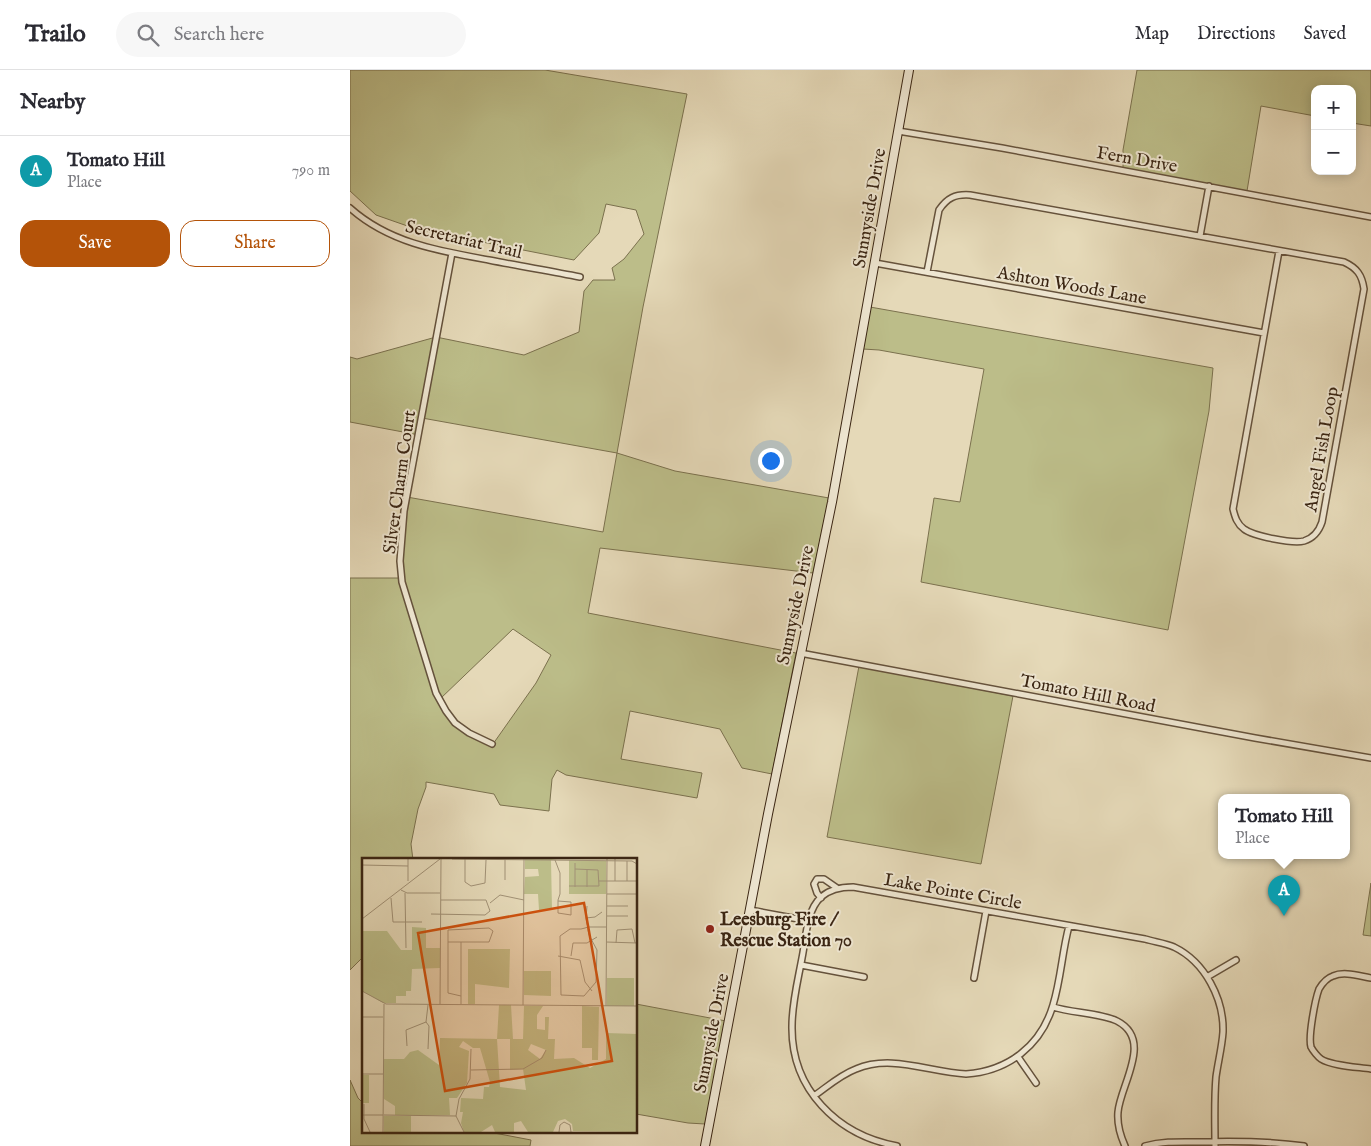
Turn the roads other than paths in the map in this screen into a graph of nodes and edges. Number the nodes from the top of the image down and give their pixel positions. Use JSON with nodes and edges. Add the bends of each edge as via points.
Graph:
{"nodes":[{"id":1,"x":908,"y":70,"type":"edge"},
{"id":2,"x":898,"y":132,"type":"junction"},
{"id":3,"x":1209,"y":186,"type":"junction"},
{"id":4,"x":350,"y":208,"type":"edge"},
{"id":5,"x":1371,"y":217,"type":"edge"},
{"id":6,"x":1200,"y":236,"type":"junction"},
{"id":7,"x":1279,"y":251,"type":"junction"},
{"id":8,"x":452,"y":253,"type":"junction"},
{"id":9,"x":875,"y":263,"type":"junction"},
{"id":10,"x":927,"y":272,"type":"junction"},
{"id":11,"x":580,"y":276,"type":"dead end"},
{"id":12,"x":1264,"y":333,"type":"junction"},
{"id":13,"x":800,"y":653,"type":"junction"},
{"id":14,"x":492,"y":744,"type":"dead end"},
{"id":15,"x":1371,"y":758,"type":"edge"},
{"id":16,"x":837,"y":888,"type":"junction"},
{"id":17,"x":821,"y":898,"type":"junction"},
{"id":18,"x":750,"y":910,"type":"junction"},
{"id":19,"x":986,"y":911,"type":"junction"},
{"id":20,"x":809,"y":921,"type":"junction"},
{"id":21,"x":1069,"y":926,"type":"junction"},
{"id":22,"x":1236,"y":960,"type":"dead end"},
{"id":23,"x":801,"y":965,"type":"junction"},
{"id":24,"x":864,"y":977,"type":"dead end"},
{"id":25,"x":1207,"y":977,"type":"junction"},
{"id":26,"x":974,"y":978,"type":"dead end"},
{"id":27,"x":1371,"y":978,"type":"edge"},
{"id":28,"x":1053,"y":1007,"type":"junction"},
{"id":29,"x":1018,"y":1057,"type":"junction"},
{"id":30,"x":1371,"y":1069,"type":"edge"},
{"id":31,"x":1036,"y":1083,"type":"dead end"},
{"id":32,"x":814,"y":1096,"type":"junction"},
{"id":33,"x":1215,"y":1144,"type":"edge"},
{"id":34,"x":1274,"y":1144,"type":"edge"},
{"id":35,"x":705,"y":1146,"type":"edge"},
{"id":36,"x":897,"y":1146,"type":"edge"},
{"id":37,"x":1125,"y":1146,"type":"edge"},
{"id":38,"x":1145,"y":1146,"type":"edge"},
{"id":39,"x":1304,"y":1146,"type":"edge"}],
"edges":[{"from":1,"to":2,"type":"street","name":"Sunnyside Drive"},
{"from":2,"to":3,"type":"street","name":"Fern Drive"},
{"from":2,"to":9,"type":"street","name":"Sunnyside Drive"},
{"from":3,"to":5,"type":"street","name":"Fern Drive"},
{"from":3,"to":6,"type":"street"},
{"from":4,"to":8,"type":"street","name":"Secretariat Trail","via":[[392,236],[428,249]]},
{"from":6,"to":7,"type":"street","name":"Angel Fish Loop"},
{"from":6,"to":10,"type":"street","name":"Angel Fish Loop","via":[[960,194],[944,202],[939,210]]},
{"from":7,"to":12,"type":"street","name":"Angel Fish Loop"},
{"from":7,"to":12,"type":"street","name":"Angel Fish Loop","via":[[1344,262],[1359,272],[1364,289],[1322,522],[1314,536],[1304,541],[1252,534],[1239,524],[1233,509]]},
{"from":8,"to":11,"type":"street","name":"Secretariat Trail"},
{"from":8,"to":14,"type":"street","name":"Silver Charm Court","via":[[404,511],[400,561],[402,582],[436,693],[455,722]]},
{"from":9,"to":10,"type":"street","name":"Ashton Woods Lane"},
{"from":9,"to":13,"type":"street","name":"Sunnyside Drive","via":[[832,502]]},
{"from":10,"to":12,"type":"street","name":"Ashton Woods Lane"},
{"from":13,"to":15,"type":"street","name":"Tomato Hill Road"},
{"from":13,"to":18,"type":"street","name":"Sunnyside Drive"},
{"from":16,"to":17,"type":"street"},
{"from":16,"to":17,"type":"street","via":[[824,878],[817,879],[815,889]]},
{"from":16,"to":19,"type":"street","name":"Lake Pointe Circle","via":[[853,887]]},
{"from":17,"to":20,"type":"street"},
{"from":18,"to":20,"type":"street"},
{"from":18,"to":35,"type":"street","name":"Sunnyside Drive"},
{"from":19,"to":21,"type":"street","name":"Lake Pointe Circle"},
{"from":19,"to":26,"type":"street"},
{"from":20,"to":23,"type":"street"},
{"from":21,"to":25,"type":"street","name":"Lake Pointe Circle","via":[[1168,945],[1183,952]]},
{"from":21,"to":28,"type":"street"},
{"from":22,"to":25,"type":"street"},
{"from":23,"to":24,"type":"street"},
{"from":23,"to":32,"type":"street","via":[[792,1013],[792,1040],[803,1078]]},
{"from":25,"to":33,"type":"street","name":"Lake Pointe Circle","via":[[1218,997],[1222,1016],[1223,1037],[1215,1096]]},
{"from":27,"to":30,"type":"street","via":[[1340,974],[1324,982],[1319,989],[1310,1037],[1311,1046],[1321,1059]]},
{"from":28,"to":29,"type":"street","via":[[1042,1031]]},
{"from":28,"to":37,"type":"street","via":[[1115,1020],[1130,1035],[1134,1062],[1118,1112]]},
{"from":29,"to":31,"type":"street"},
{"from":29,"to":32,"type":"street","via":[[998,1068],[966,1074],[895,1063],[874,1064],[848,1072]]},
{"from":32,"to":36,"type":"street","via":[[829,1114],[851,1130],[874,1141]]},
{"from":33,"to":34,"type":"street"},
{"from":33,"to":38,"type":"street","via":[[1165,1142]]},
{"from":34,"to":39,"type":"street"}]}
